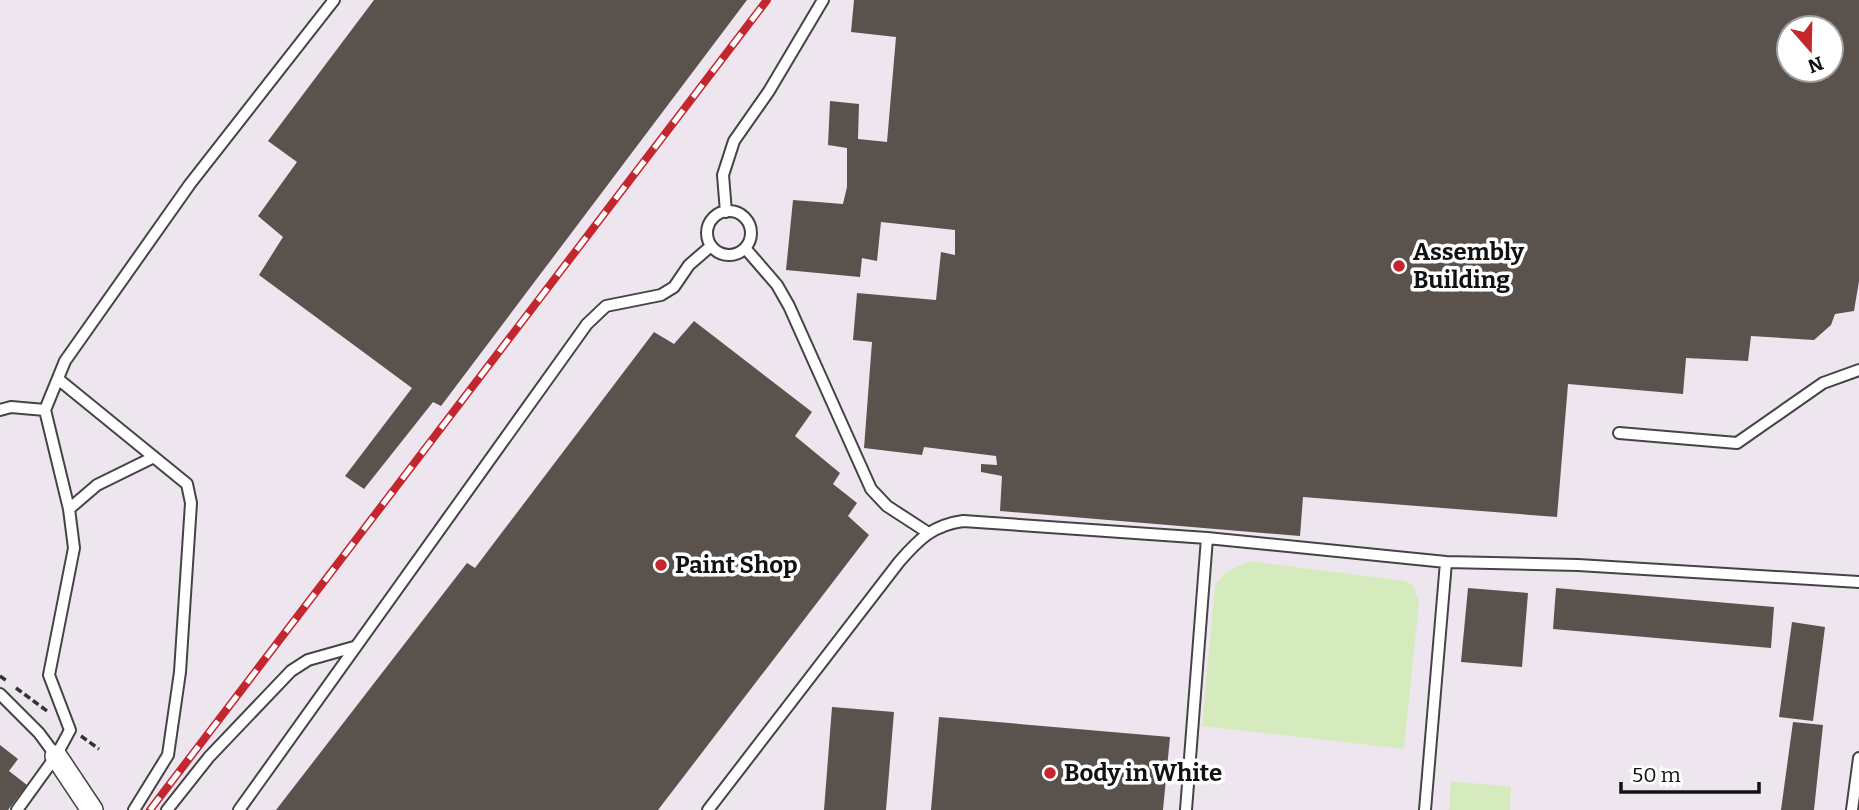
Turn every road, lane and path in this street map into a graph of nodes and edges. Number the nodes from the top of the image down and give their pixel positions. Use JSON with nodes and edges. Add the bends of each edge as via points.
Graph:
{"nodes":[{"id":1,"x":334,"y":0,"type":"edge"},
{"id":2,"x":822,"y":0,"type":"edge"},
{"id":3,"x":726,"y":212,"type":"junction"},
{"id":4,"x":711,"y":246,"type":"junction"},
{"id":5,"x":745,"y":248,"type":"junction"},
{"id":6,"x":1859,"y":370,"type":"edge"},
{"id":7,"x":58,"y":379,"type":"junction"},
{"id":8,"x":0,"y":410,"type":"edge"},
{"id":9,"x":45,"y":410,"type":"junction"},
{"id":10,"x":1619,"y":433,"type":"dead end"},
{"id":11,"x":154,"y":457,"type":"junction"},
{"id":12,"x":69,"y":509,"type":"junction"},
{"id":13,"x":927,"y":532,"type":"junction"},
{"id":14,"x":1207,"y":538,"type":"junction"},
{"id":15,"x":1446,"y":562,"type":"junction"},
{"id":16,"x":1859,"y":582,"type":"edge"},
{"id":17,"x":354,"y":647,"type":"junction"},
{"id":18,"x":0,"y":694,"type":"edge"},
{"id":19,"x":56,"y":756,"type":"junction"},
{"id":20,"x":1859,"y":758,"type":"edge"},
{"id":21,"x":17,"y":810,"type":"edge"},
{"id":22,"x":92,"y":810,"type":"edge"},
{"id":23,"x":134,"y":810,"type":"edge"},
{"id":24,"x":167,"y":810,"type":"edge"},
{"id":25,"x":239,"y":810,"type":"edge"},
{"id":26,"x":708,"y":810,"type":"edge"},
{"id":27,"x":1186,"y":810,"type":"edge"},
{"id":28,"x":1425,"y":810,"type":"edge"},
{"id":29,"x":1852,"y":810,"type":"edge"}],
"edges":[{"from":1,"to":7,"type":"lane","via":[[190,184],[65,361]]},
{"from":2,"to":3,"type":"lane","via":[[734,141],[723,175]]},
{"from":3,"to":4,"type":"lane","via":[[715,216],[709,225]]},
{"from":3,"to":5,"type":"lane","via":[[739,214],[748,223],[750,236]]},
{"from":4,"to":5,"type":"lane","via":[[727,255]]},
{"from":4,"to":17,"type":"lane","via":[[689,265],[674,287],[661,295],[606,306],[587,324]]},
{"from":5,"to":13,"type":"lane","via":[[764,267],[789,306],[871,489],[887,506]]},
{"from":6,"to":10,"type":"lane","via":[[1823,383],[1737,443]]},
{"from":7,"to":9,"type":"lane"},
{"from":7,"to":11,"type":"lane"},
{"from":8,"to":9,"type":"lane"},
{"from":9,"to":12,"type":"lane"},
{"from":11,"to":12,"type":"lane","via":[[97,485]]},
{"from":11,"to":23,"type":"lane","via":[[187,484],[190,516],[180,672],[168,755]]},
{"from":12,"to":19,"type":"lane","via":[[74,548],[49,675],[69,730]]},
{"from":13,"to":14,"type":"lane","via":[[963,521]]},
{"from":13,"to":26,"type":"lane"},
{"from":14,"to":15,"type":"lane"},
{"from":14,"to":27,"type":"lane"},
{"from":15,"to":16,"type":"lane"},
{"from":15,"to":28,"type":"lane"},
{"from":17,"to":24,"type":"lane","via":[[308,660],[291,671],[209,757]]},
{"from":17,"to":25,"type":"lane"},
{"from":18,"to":19,"type":"lane"},
{"from":19,"to":21,"type":"lane"},
{"from":19,"to":22,"type":"street"},
{"from":20,"to":29,"type":"lane"}]}
